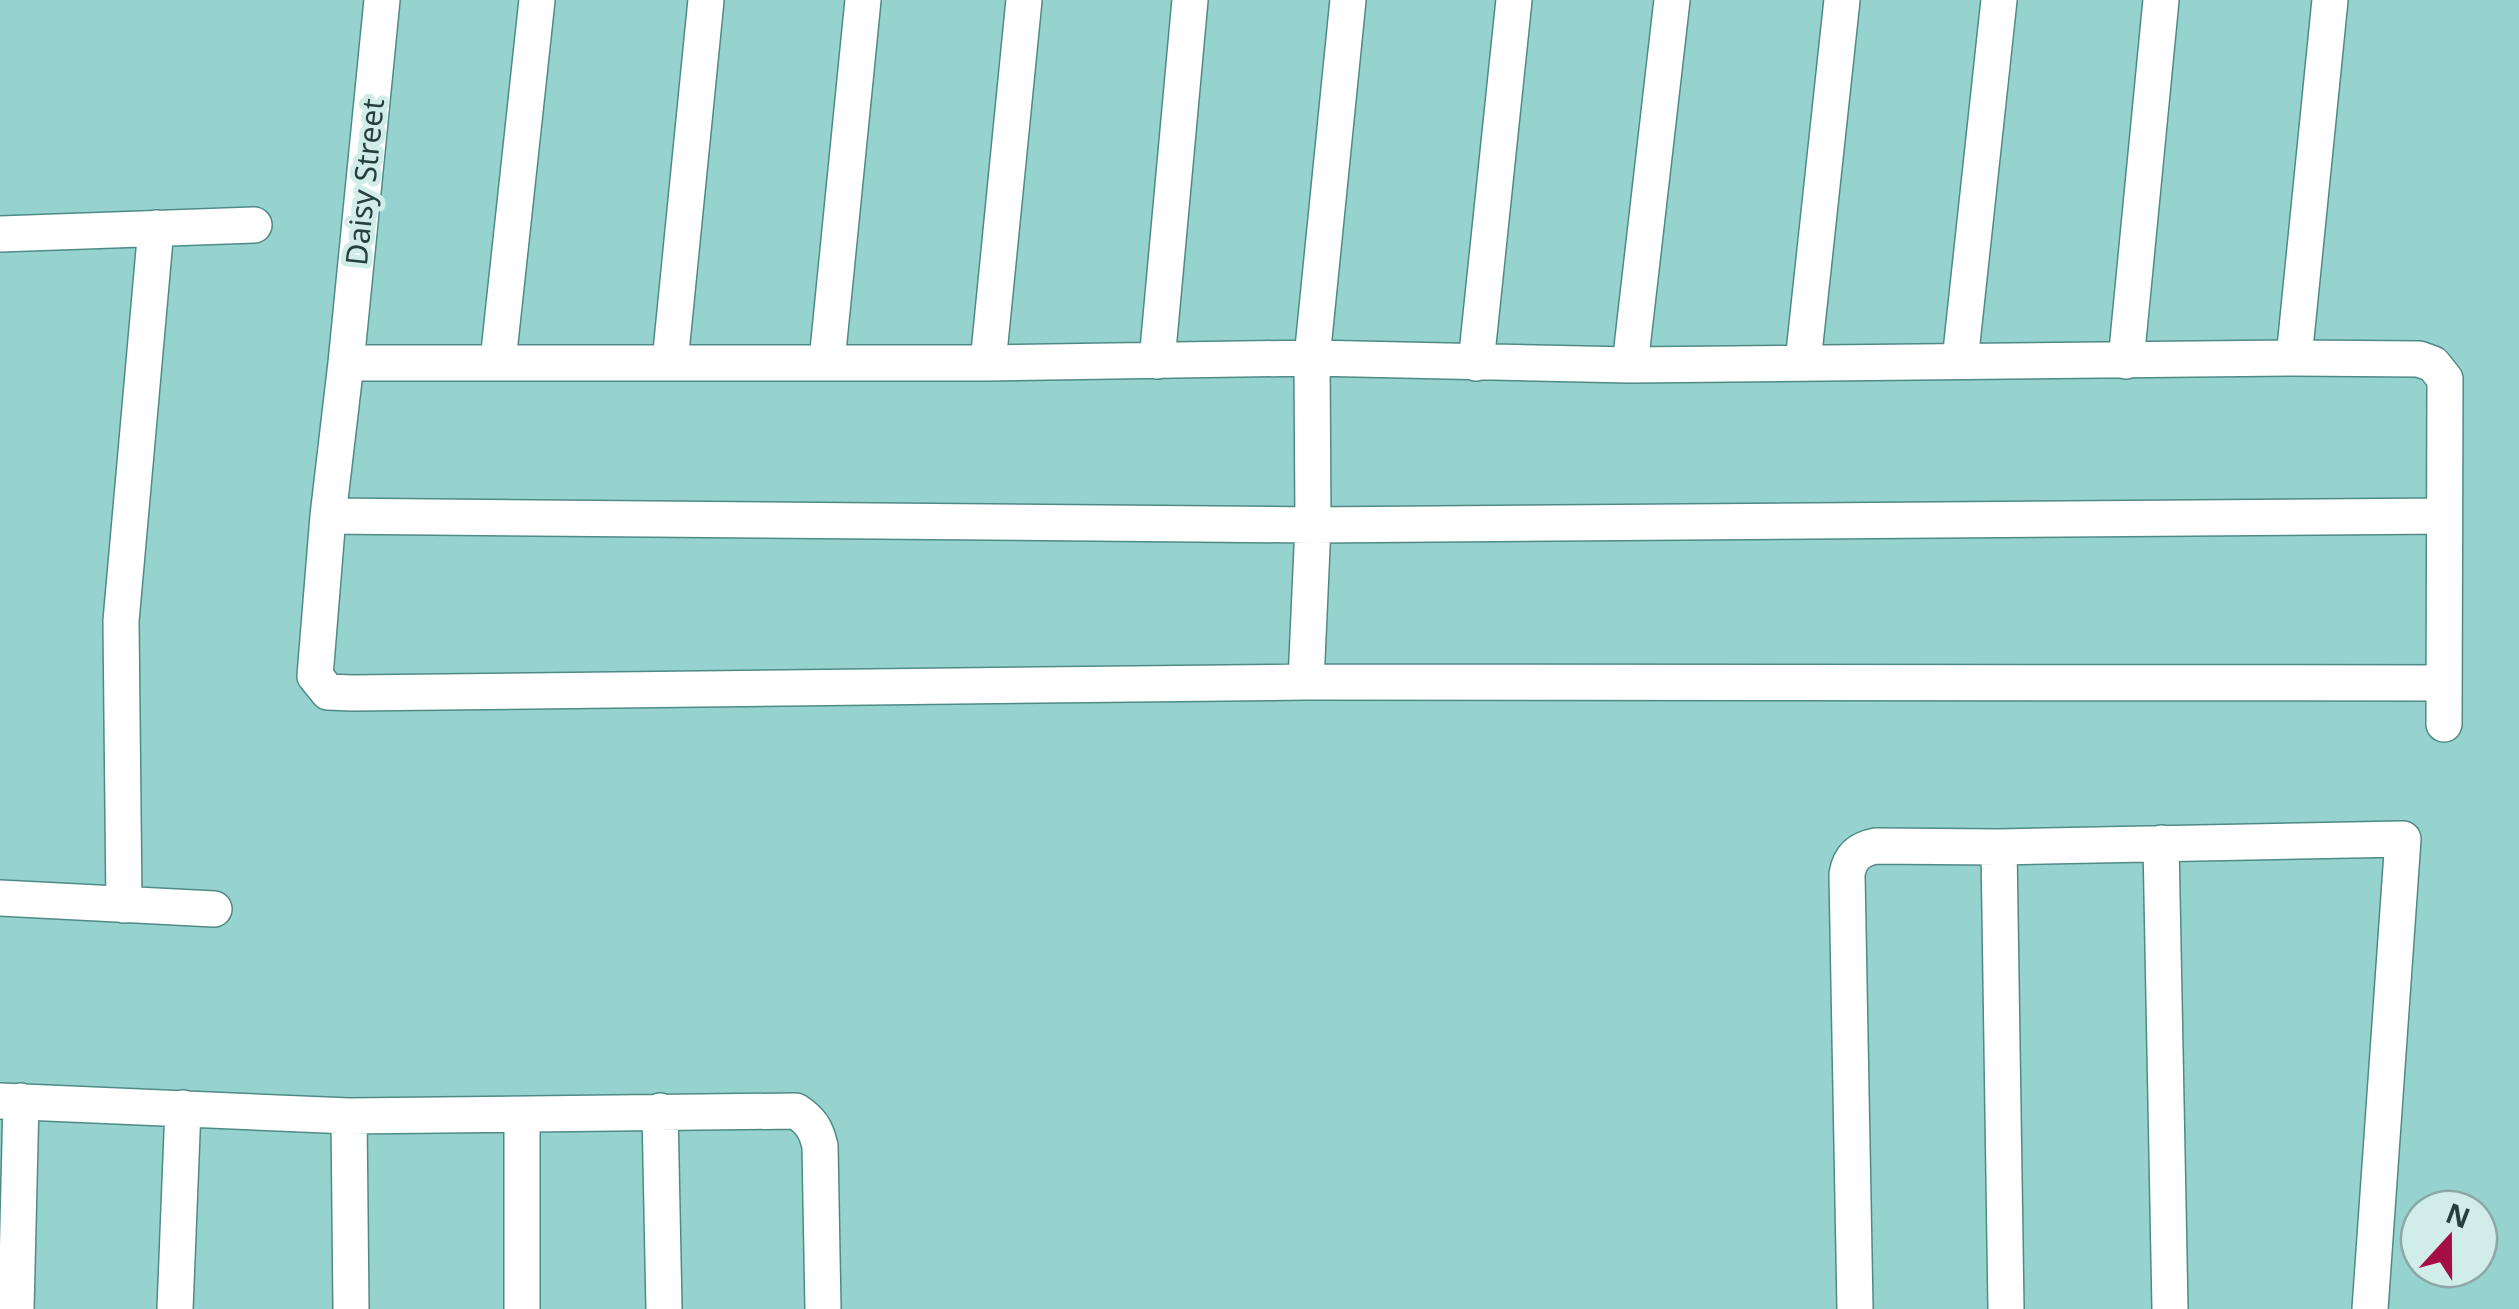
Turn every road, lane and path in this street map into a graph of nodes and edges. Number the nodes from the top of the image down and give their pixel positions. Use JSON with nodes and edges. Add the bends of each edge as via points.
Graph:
{"nodes":[{"id":1,"x":382,"y":0,"type":"edge"},
{"id":2,"x":537,"y":0,"type":"edge"},
{"id":3,"x":706,"y":0,"type":"edge"},
{"id":4,"x":863,"y":0,"type":"edge"},
{"id":5,"x":1024,"y":0,"type":"edge"},
{"id":6,"x":1190,"y":0,"type":"edge"},
{"id":7,"x":1348,"y":0,"type":"edge"},
{"id":8,"x":1514,"y":0,"type":"edge"},
{"id":9,"x":1672,"y":0,"type":"edge"},
{"id":10,"x":1842,"y":0,"type":"edge"},
{"id":11,"x":1999,"y":0,"type":"edge"},
{"id":12,"x":2161,"y":0,"type":"edge"},
{"id":13,"x":2330,"y":0,"type":"edge"},
{"id":14,"x":254,"y":225,"type":"dead end"},
{"id":15,"x":156,"y":228,"type":"junction"},
{"id":16,"x":0,"y":234,"type":"edge"},
{"id":17,"x":1312,"y":358,"type":"junction"},
{"id":18,"x":2294,"y":358,"type":"junction"},
{"id":19,"x":2126,"y":360,"type":"junction"},
{"id":20,"x":826,"y":361,"type":"junction"},
{"id":21,"x":1157,"y":361,"type":"junction"},
{"id":22,"x":1960,"y":361,"type":"junction"},
{"id":23,"x":498,"y":362,"type":"junction"},
{"id":24,"x":670,"y":362,"type":"junction"},
{"id":25,"x":1804,"y":362,"type":"junction"},
{"id":26,"x":346,"y":363,"type":"junction"},
{"id":27,"x":988,"y":363,"type":"junction"},
{"id":28,"x":1476,"y":363,"type":"junction"},
{"id":29,"x":1630,"y":365,"type":"junction"},
{"id":30,"x":328,"y":516,"type":"junction"},
{"id":31,"x":2444,"y":516,"type":"junction"},
{"id":32,"x":1313,"y":525,"type":"junction"},
{"id":33,"x":1306,"y":682,"type":"junction"},
{"id":34,"x":2444,"y":683,"type":"junction"},
{"id":35,"x":2444,"y":724,"type":"dead end"},
{"id":36,"x":2161,"y":842,"type":"junction"},
{"id":37,"x":1999,"y":847,"type":"junction"},
{"id":38,"x":0,"y":898,"type":"edge"},
{"id":39,"x":124,"y":905,"type":"junction"},
{"id":40,"x":214,"y":909,"type":"dead end"},
{"id":41,"x":11,"y":1101,"type":"edge"},
{"id":42,"x":182,"y":1108,"type":"junction"},
{"id":43,"x":660,"y":1111,"type":"junction"},
{"id":44,"x":522,"y":1115,"type":"junction"},
{"id":45,"x":350,"y":1116,"type":"junction"},
{"id":46,"x":16,"y":1309,"type":"edge"},
{"id":47,"x":175,"y":1309,"type":"edge"},
{"id":48,"x":351,"y":1309,"type":"edge"},
{"id":49,"x":522,"y":1309,"type":"edge"},
{"id":50,"x":664,"y":1309,"type":"edge"},
{"id":51,"x":823,"y":1309,"type":"edge"},
{"id":52,"x":1855,"y":1309,"type":"edge"},
{"id":53,"x":2006,"y":1309,"type":"edge"},
{"id":54,"x":2170,"y":1309,"type":"edge"},
{"id":55,"x":2370,"y":1309,"type":"edge"}],
"edges":[{"from":1,"to":26,"type":"street","name":"Daisy Street"},
{"from":2,"to":23,"type":"street"},
{"from":3,"to":24,"type":"street"},
{"from":4,"to":20,"type":"street"},
{"from":5,"to":27,"type":"street"},
{"from":6,"to":21,"type":"street"},
{"from":7,"to":17,"type":"street"},
{"from":8,"to":28,"type":"street"},
{"from":9,"to":29,"type":"street"},
{"from":10,"to":25,"type":"street"},
{"from":11,"to":22,"type":"street"},
{"from":12,"to":19,"type":"street"},
{"from":13,"to":18,"type":"street"},
{"from":14,"to":15,"type":"street"},
{"from":15,"to":16,"type":"street"},
{"from":15,"to":39,"type":"street","via":[[122,621]]},
{"from":17,"to":21,"type":"street"},
{"from":17,"to":28,"type":"street"},
{"from":17,"to":32,"type":"street"},
{"from":18,"to":19,"type":"street"},
{"from":18,"to":31,"type":"street","via":[[2434,364],[2445,379]]},
{"from":19,"to":22,"type":"street"},
{"from":20,"to":24,"type":"street"},
{"from":20,"to":27,"type":"street"},
{"from":21,"to":27,"type":"street"},
{"from":22,"to":25,"type":"street"},
{"from":23,"to":24,"type":"street"},
{"from":23,"to":26,"type":"street"},
{"from":25,"to":29,"type":"street"},
{"from":26,"to":30,"type":"street","name":"Daisy Street"},
{"from":28,"to":29,"type":"street"},
{"from":30,"to":32,"type":"street"},
{"from":30,"to":33,"type":"street","name":"Daisy Street","via":[[315,676],[328,692]]},
{"from":31,"to":32,"type":"street"},
{"from":31,"to":34,"type":"street"},
{"from":32,"to":33,"type":"street"},
{"from":33,"to":34,"type":"street"},
{"from":34,"to":35,"type":"street"},
{"from":36,"to":37,"type":"street"},
{"from":36,"to":54,"type":"street"},
{"from":36,"to":55,"type":"street","via":[[2402,839]]},
{"from":37,"to":52,"type":"street","via":[[1876,846],[1849,864]]},
{"from":37,"to":53,"type":"street"},
{"from":38,"to":39,"type":"street"},
{"from":39,"to":40,"type":"street"},
{"from":41,"to":42,"type":"street"},
{"from":41,"to":46,"type":"street"},
{"from":42,"to":45,"type":"street"},
{"from":42,"to":47,"type":"street"},
{"from":43,"to":44,"type":"street"},
{"from":43,"to":50,"type":"street"},
{"from":43,"to":51,"type":"street","via":[[782,1109],[809,1119],[820,1146]]},
{"from":44,"to":45,"type":"street"},
{"from":44,"to":49,"type":"street"},
{"from":45,"to":48,"type":"street"}]}
